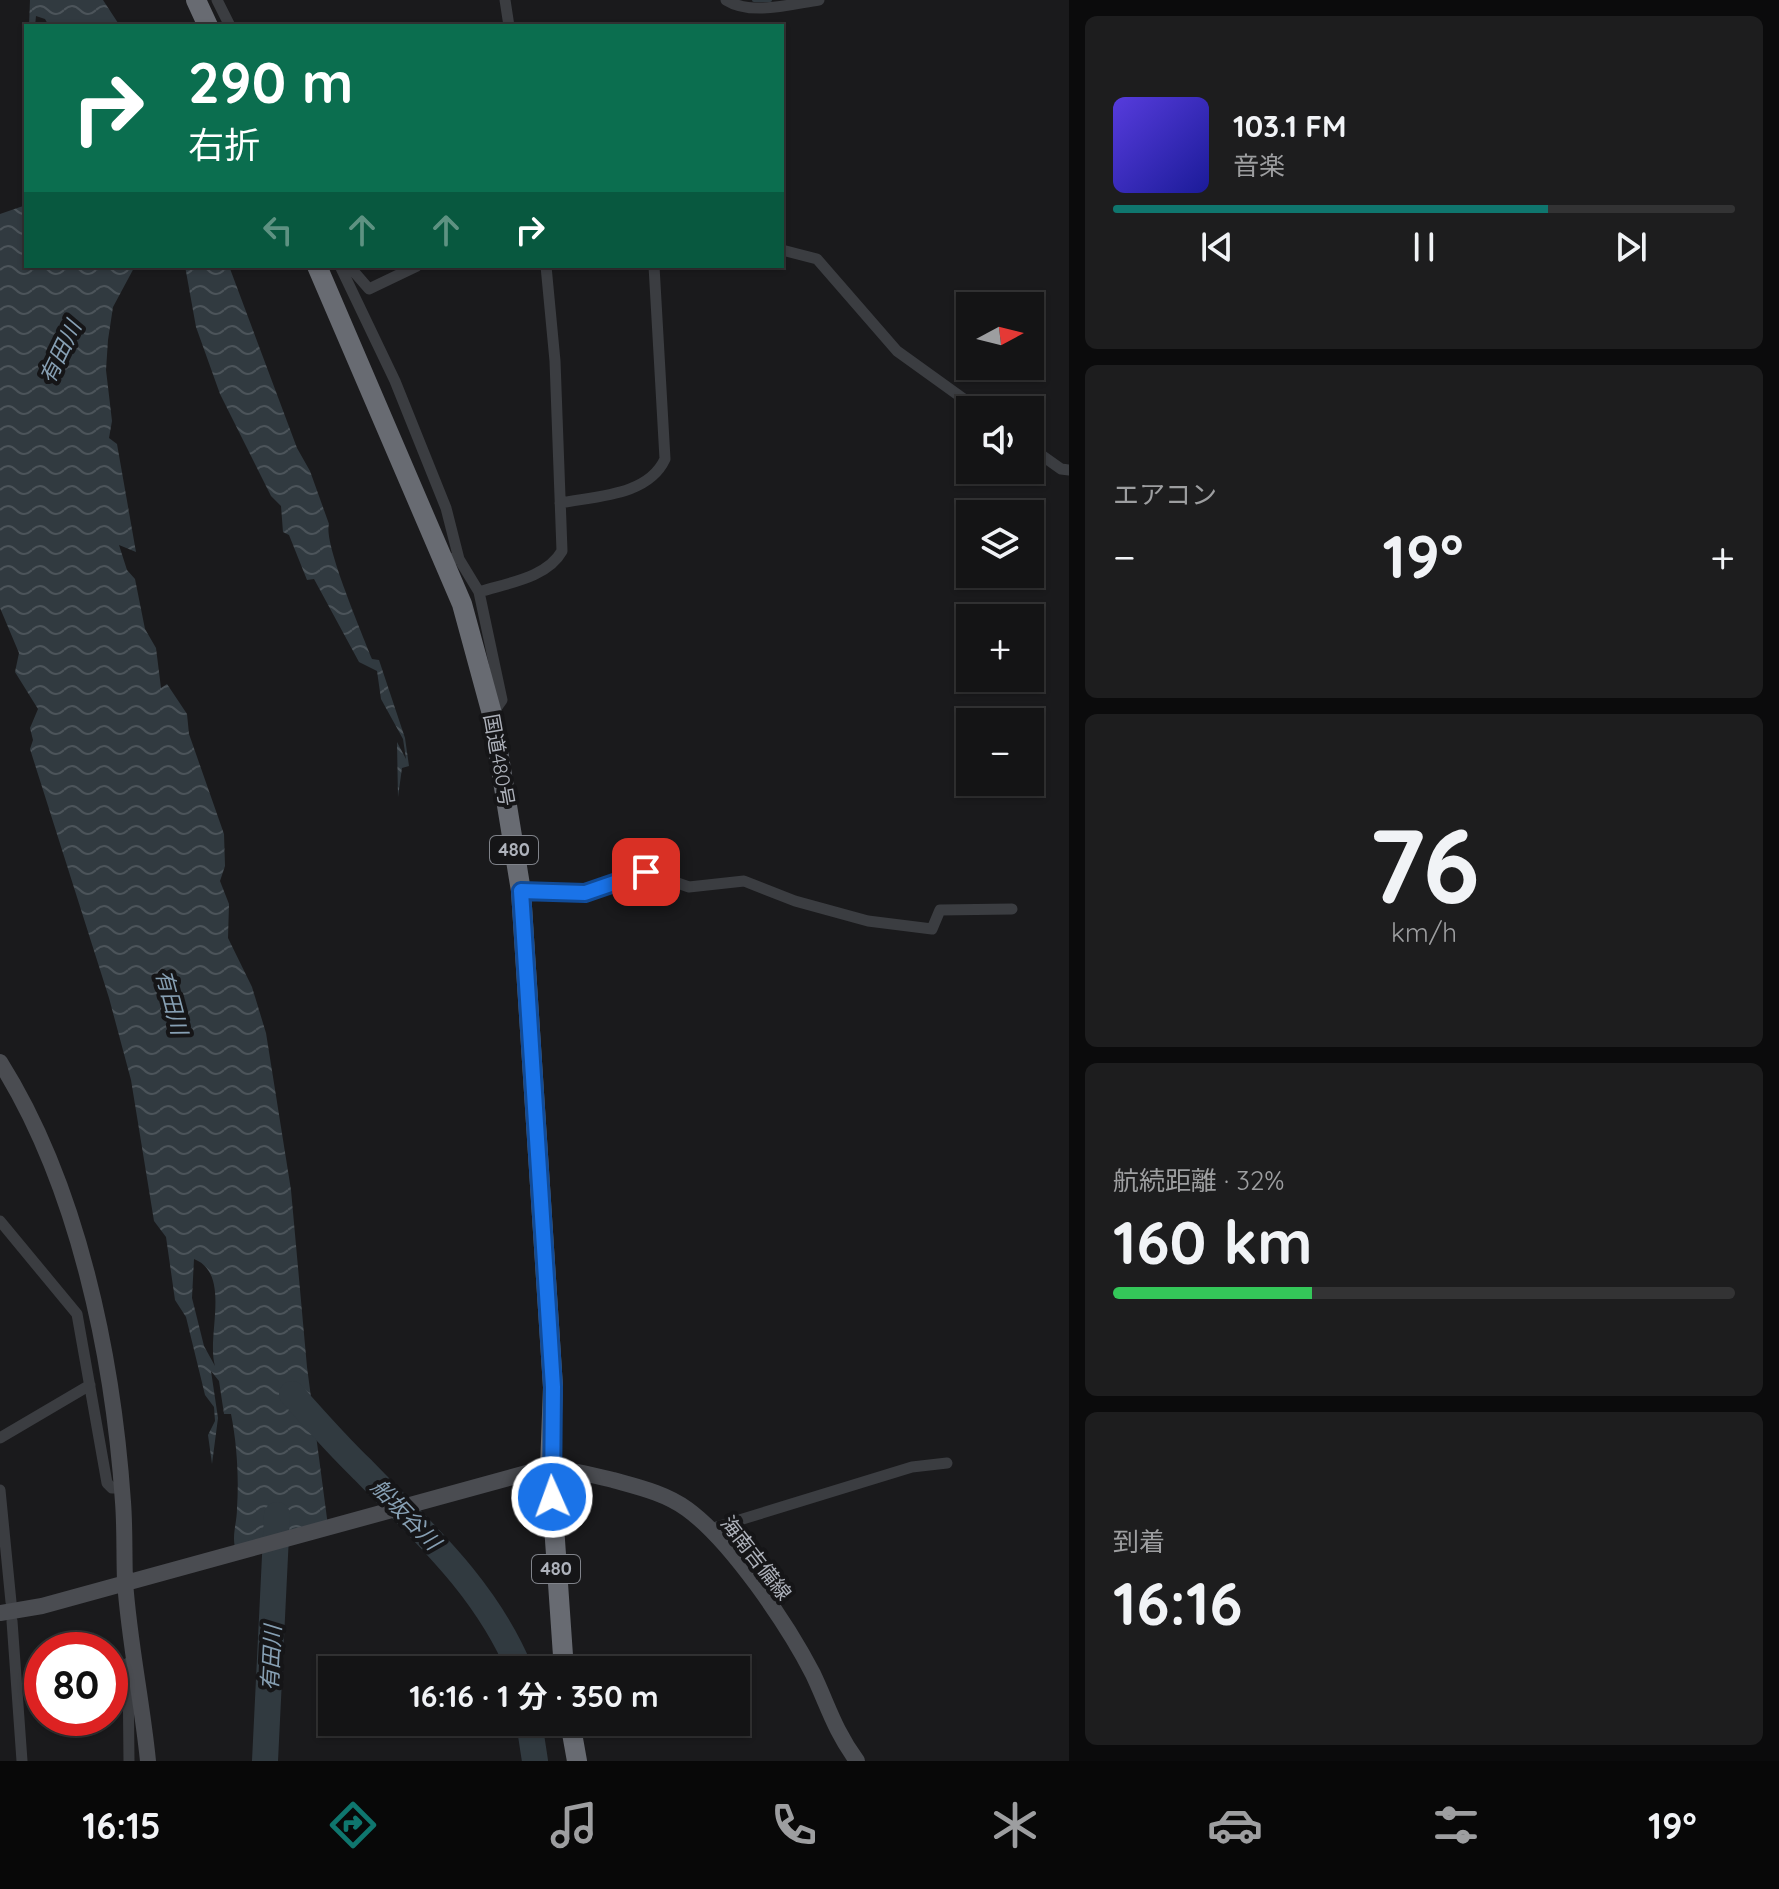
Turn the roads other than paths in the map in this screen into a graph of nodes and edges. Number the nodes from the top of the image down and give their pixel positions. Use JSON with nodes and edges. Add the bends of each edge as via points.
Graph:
{"nodes":[{"id":1,"x":196,"y":0,"type":"edge"},
{"id":2,"x":217,"y":0,"type":"edge"},
{"id":3,"x":505,"y":0,"type":"edge"},
{"id":4,"x":726,"y":0,"type":"edge"},
{"id":5,"x":819,"y":0,"type":"edge"},
{"id":6,"x":207,"y":24,"type":"edge"},
{"id":7,"x":229,"y":24,"type":"edge"},
{"id":8,"x":509,"y":24,"type":"edge"},
{"id":9,"x":784,"y":251,"type":"edge"},
{"id":10,"x":318,"y":268,"type":"edge"},
{"id":11,"x":341,"y":268,"type":"edge"},
{"id":12,"x":351,"y":268,"type":"edge"},
{"id":13,"x":413,"y":268,"type":"edge"},
{"id":14,"x":546,"y":268,"type":"edge"},
{"id":15,"x":654,"y":268,"type":"edge"},
{"id":16,"x":960,"y":396,"type":"edge"},
{"id":17,"x":1044,"y":457,"type":"edge"},
{"id":18,"x":1069,"y":470,"type":"edge"},
{"id":19,"x":560,"y":503,"type":"junction"},
{"id":20,"x":452,"y":559,"type":"junction"},
{"id":21,"x":479,"y":592,"type":"junction"},
{"id":22,"x":492,"y":714,"type":"junction"},
{"id":23,"x":521,"y":891,"type":"junction"},
{"id":24,"x":1012,"y":909,"type":"dead end"},
{"id":25,"x":0,"y":1062,"type":"edge"},
{"id":26,"x":0,"y":1221,"type":"edge"},
{"id":27,"x":90,"y":1385,"type":"junction"},
{"id":28,"x":0,"y":1438,"type":"edge"},
{"id":29,"x":947,"y":1463,"type":"dead end"},
{"id":30,"x":542,"y":1470,"type":"junction"},
{"id":31,"x":122,"y":1488,"type":"junction"},
{"id":32,"x":0,"y":1490,"type":"edge"},
{"id":33,"x":710,"y":1529,"type":"junction"},
{"id":34,"x":132,"y":1579,"type":"junction"},
{"id":35,"x":8,"y":1612,"type":"edge"},
{"id":36,"x":562,"y":1656,"type":"edge"},
{"id":37,"x":134,"y":1657,"type":"junction"},
{"id":38,"x":573,"y":1736,"type":"edge"},
{"id":39,"x":22,"y":1761,"type":"edge"},
{"id":40,"x":129,"y":1761,"type":"edge"},
{"id":41,"x":148,"y":1761,"type":"edge"},
{"id":42,"x":577,"y":1761,"type":"edge"},
{"id":43,"x":857,"y":1761,"type":"edge"}],
"edges":[{"from":1,"to":6,"type":"highway"},
{"from":2,"to":7,"type":"street"},
{"from":3,"to":8,"type":"street"},
{"from":4,"to":5,"type":"street","via":[[762,8]]},
{"from":9,"to":16,"type":"street","via":[[817,259],[897,351]]},
{"from":10,"to":20,"type":"highway","name":"国道480号","number":"480"},
{"from":11,"to":20,"type":"street","via":[[395,381],[446,508]]},
{"from":12,"to":13,"type":"street","via":[[369,289]]},
{"from":14,"to":19,"type":"street"},
{"from":15,"to":19,"type":"street","via":[[665,459],[659,473],[639,487]]},
{"from":17,"to":18,"type":"street"},
{"from":19,"to":21,"type":"street","via":[[562,551],[556,562],[545,571]]},
{"from":20,"to":21,"type":"street"},
{"from":20,"to":22,"type":"highway","name":"国道480号","number":"480"},
{"from":21,"to":22,"type":"street","via":[[502,700]]},
{"from":22,"to":23,"type":"highway","name":"国道480号","number":"480"},
{"from":23,"to":24,"type":"street","via":[[585,893],[646,872],[689,887],[744,881],[810,906],[883,924],[932,929],[940,910]]},
{"from":23,"to":30,"type":"highway","name":"国道480号","number":"480","via":[[553,1387]]},
{"from":25,"to":31,"type":"street","via":[[41,1135],[66,1201],[90,1289]]},
{"from":26,"to":27,"type":"street","via":[[77,1314]]},
{"from":27,"to":28,"type":"street"},
{"from":27,"to":31,"type":"street","via":[[107,1483]]},
{"from":29,"to":33,"type":"street","via":[[912,1467]]},
{"from":30,"to":33,"type":"street","name":"海南吉備線","via":[[647,1489],[685,1507]]},
{"from":30,"to":34,"type":"street"},
{"from":30,"to":36,"type":"highway","name":"国道480号","number":"480"},
{"from":31,"to":34,"type":"street"},
{"from":32,"to":35,"type":"street"},
{"from":33,"to":43,"type":"street","name":"海南吉備線","via":[[805,1661],[835,1730]]},
{"from":34,"to":35,"type":"street"},
{"from":34,"to":37,"type":"street"},
{"from":35,"to":39,"type":"street"},
{"from":37,"to":40,"type":"street","via":[[128,1663]]},
{"from":37,"to":41,"type":"street"},
{"from":38,"to":42,"type":"highway"}]}
